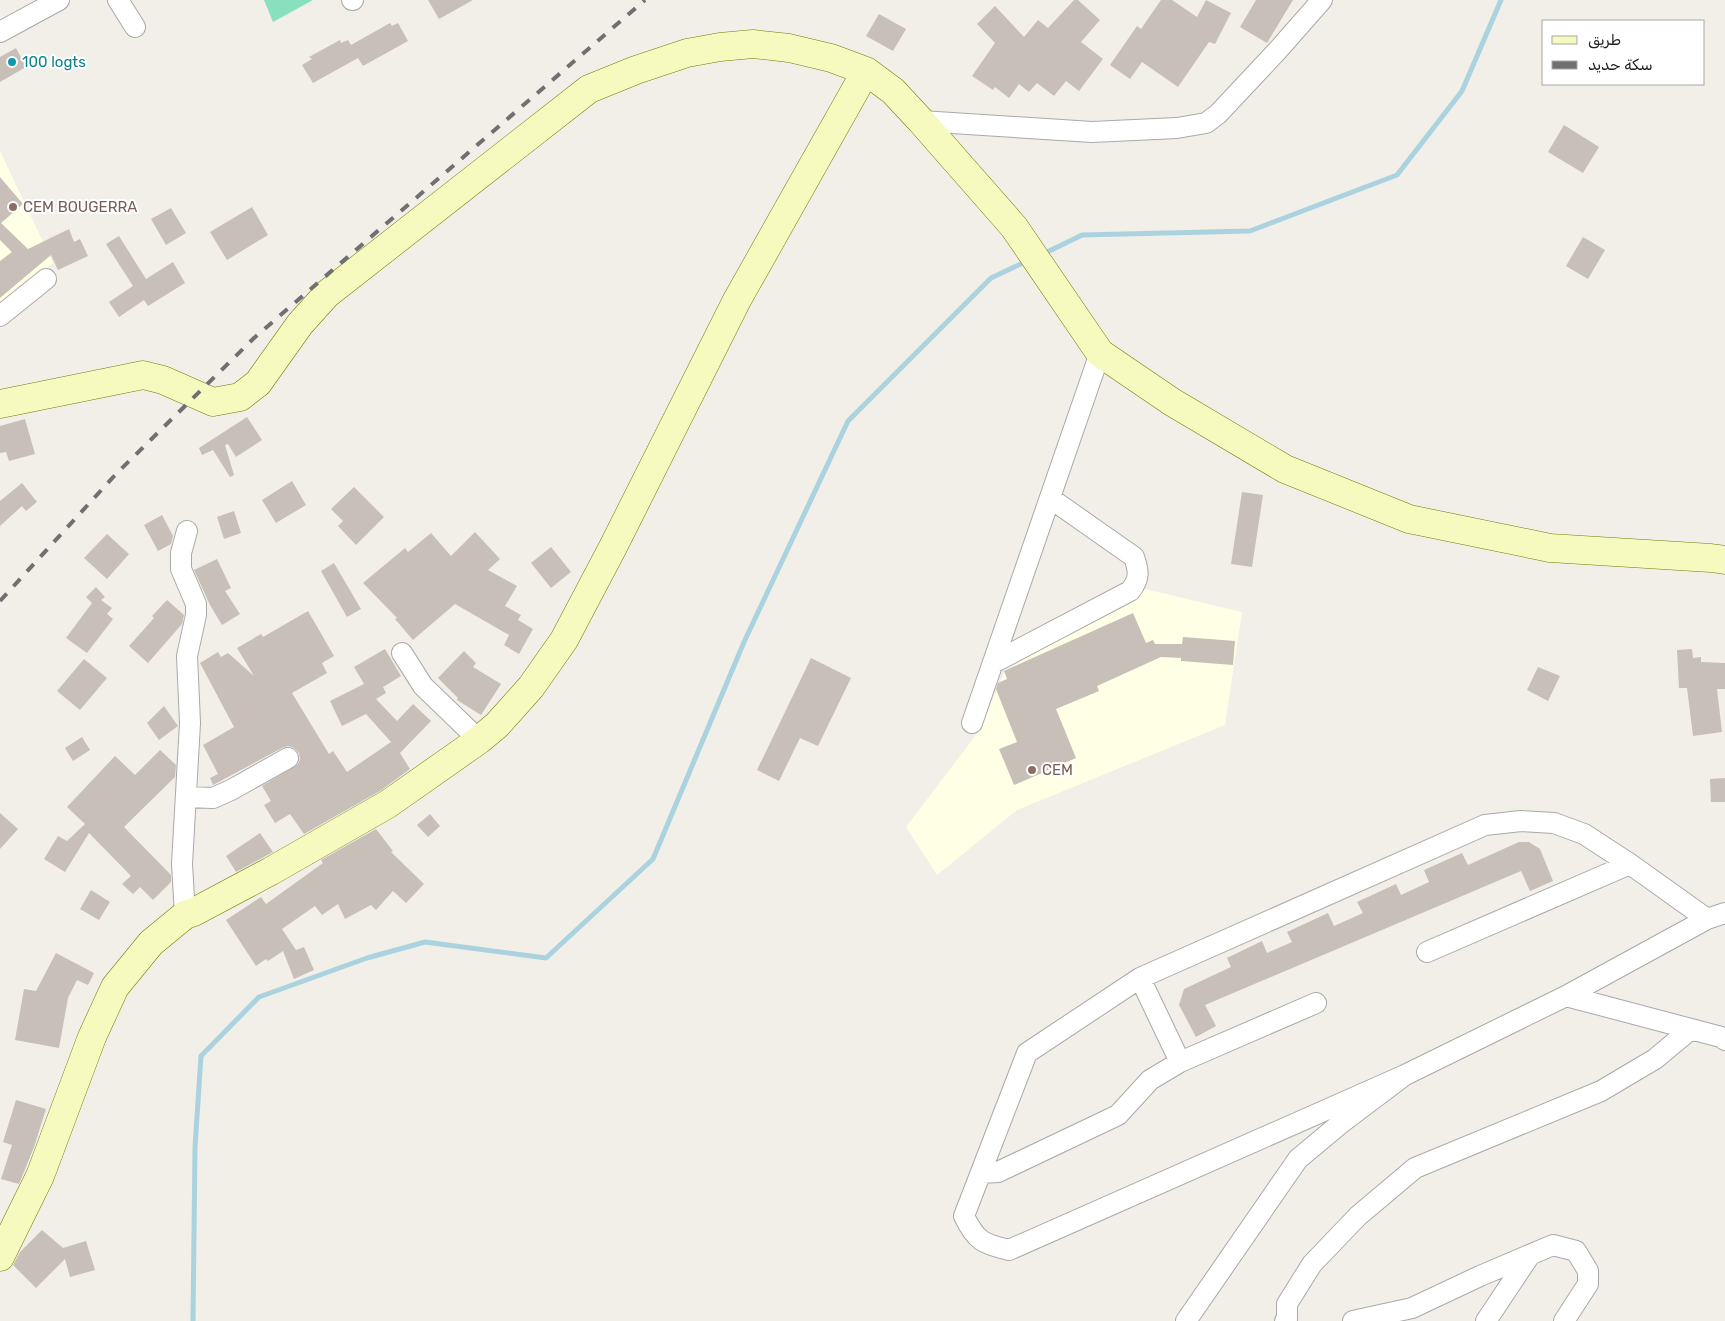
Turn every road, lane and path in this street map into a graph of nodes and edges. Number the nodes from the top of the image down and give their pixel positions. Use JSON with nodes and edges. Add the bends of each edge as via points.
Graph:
{"nodes":[{"id":1,"x":59,"y":0,"type":"edge"},
{"id":2,"x":118,"y":0,"type":"edge"},
{"id":3,"x":1322,"y":0,"type":"edge"},
{"id":4,"x":135,"y":27,"type":"dead end"},
{"id":5,"x":0,"y":32,"type":"edge"},
{"id":6,"x":866,"y":71,"type":"junction"},
{"id":7,"x":921,"y":121,"type":"junction"},
{"id":8,"x":46,"y":279,"type":"dead end"},
{"id":9,"x":0,"y":316,"type":"edge"},
{"id":10,"x":1100,"y":352,"type":"junction"},
{"id":11,"x":0,"y":404,"type":"edge"},
{"id":12,"x":1050,"y":498,"type":"junction"},
{"id":13,"x":187,"y":531,"type":"dead end"},
{"id":14,"x":1725,"y":556,"type":"edge"},
{"id":15,"x":1697,"y":557,"type":"junction"},
{"id":16,"x":1725,"y":560,"type":"edge"},
{"id":17,"x":402,"y":653,"type":"dead end"},
{"id":18,"x":993,"y":664,"type":"junction"},
{"id":19,"x":972,"y":723,"type":"dead end"},
{"id":20,"x":479,"y":740,"type":"junction"},
{"id":21,"x":288,"y":758,"type":"dead end"},
{"id":22,"x":186,"y":797,"type":"junction"},
{"id":23,"x":1630,"y":864,"type":"junction"},
{"id":24,"x":185,"y":914,"type":"junction"},
{"id":25,"x":1716,"y":916,"type":"edge"},
{"id":26,"x":1427,"y":952,"type":"dead end"},
{"id":27,"x":1140,"y":978,"type":"junction"},
{"id":28,"x":1566,"y":996,"type":"junction"},
{"id":29,"x":1316,"y":1003,"type":"dead end"},
{"id":30,"x":1691,"y":1029,"type":"junction"},
{"id":31,"x":1725,"y":1040,"type":"edge"},
{"id":32,"x":1180,"y":1062,"type":"junction"},
{"id":33,"x":1405,"y":1075,"type":"junction"},
{"id":34,"x":981,"y":1173,"type":"junction"},
{"id":35,"x":9,"y":1216,"type":"edge"},
{"id":36,"x":1530,"y":1255,"type":"junction"},
{"id":37,"x":0,"y":1257,"type":"edge"},
{"id":38,"x":1386,"y":1317,"type":"edge"},
{"id":39,"x":1287,"y":1320,"type":"edge"},
{"id":40,"x":1186,"y":1321,"type":"edge"},
{"id":41,"x":1353,"y":1321,"type":"edge"},
{"id":42,"x":1486,"y":1321,"type":"edge"},
{"id":43,"x":1564,"y":1321,"type":"edge"}],
"edges":[{"from":1,"to":5,"type":"street"},
{"from":2,"to":4,"type":"street"},
{"from":3,"to":7,"type":"street","via":[[1218,114],[1206,123],[1177,128],[1092,132]]},
{"from":6,"to":7,"type":"main road","via":[[893,91]]},
{"from":6,"to":11,"type":"main road","via":[[831,58],[753,44],[687,53],[636,70],[589,90],[327,294],[300,324],[258,383],[240,397],[213,402],[164,380],[143,375]]},
{"from":6,"to":20,"type":"main road","via":[[737,300],[564,640],[531,687]]},
{"from":7,"to":10,"type":"main road","via":[[1014,227]]},
{"from":8,"to":9,"type":"street"},
{"from":10,"to":12,"type":"street"},
{"from":10,"to":15,"type":"main road","via":[[1172,402],[1285,469],[1409,519],[1550,548]]},
{"from":12,"to":18,"type":"street"},
{"from":12,"to":18,"type":"street","via":[[1134,557],[1139,570],[1137,583],[1130,591]]},
{"from":13,"to":22,"type":"street","via":[[181,569],[196,604],[196,615],[187,656],[190,723]]},
{"from":14,"to":15,"type":"street"},
{"from":15,"to":16,"type":"main road"},
{"from":17,"to":20,"type":"street","via":[[423,686]]},
{"from":18,"to":19,"type":"street"},
{"from":20,"to":24,"type":"main road","via":[[388,804],[271,871]]},
{"from":21,"to":22,"type":"street","via":[[213,798]]},
{"from":22,"to":24,"type":"street","via":[[182,864]]},
{"from":23,"to":25,"type":"street"},
{"from":23,"to":26,"type":"street"},
{"from":23,"to":27,"type":"street","via":[[1584,834],[1554,824],[1521,821],[1485,825]]},
{"from":24,"to":35,"type":"main road","via":[[151,943],[116,987],[92,1037],[40,1176]]},
{"from":25,"to":28,"type":"street"},
{"from":27,"to":32,"type":"street"},
{"from":27,"to":34,"type":"street","via":[[1027,1053]]},
{"from":28,"to":30,"type":"street"},
{"from":28,"to":33,"type":"street"},
{"from":29,"to":32,"type":"street"},
{"from":30,"to":31,"type":"street"},
{"from":30,"to":39,"type":"street","via":[[1655,1058],[1601,1091],[1415,1168],[1358,1216],[1312,1264],[1287,1304]]},
{"from":32,"to":34,"type":"street","via":[[1150,1080],[1118,1115],[998,1172]]},
{"from":33,"to":34,"type":"street","via":[[1009,1250],[987,1245],[972,1232],[964,1216]]},
{"from":33,"to":40,"type":"street","via":[[1298,1159]]},
{"from":35,"to":37,"type":"main road"},
{"from":36,"to":38,"type":"street"},
{"from":36,"to":42,"type":"street"},
{"from":36,"to":43,"type":"street","via":[[1553,1245],[1576,1251],[1588,1271],[1588,1284]]},
{"from":38,"to":41,"type":"street"}]}
